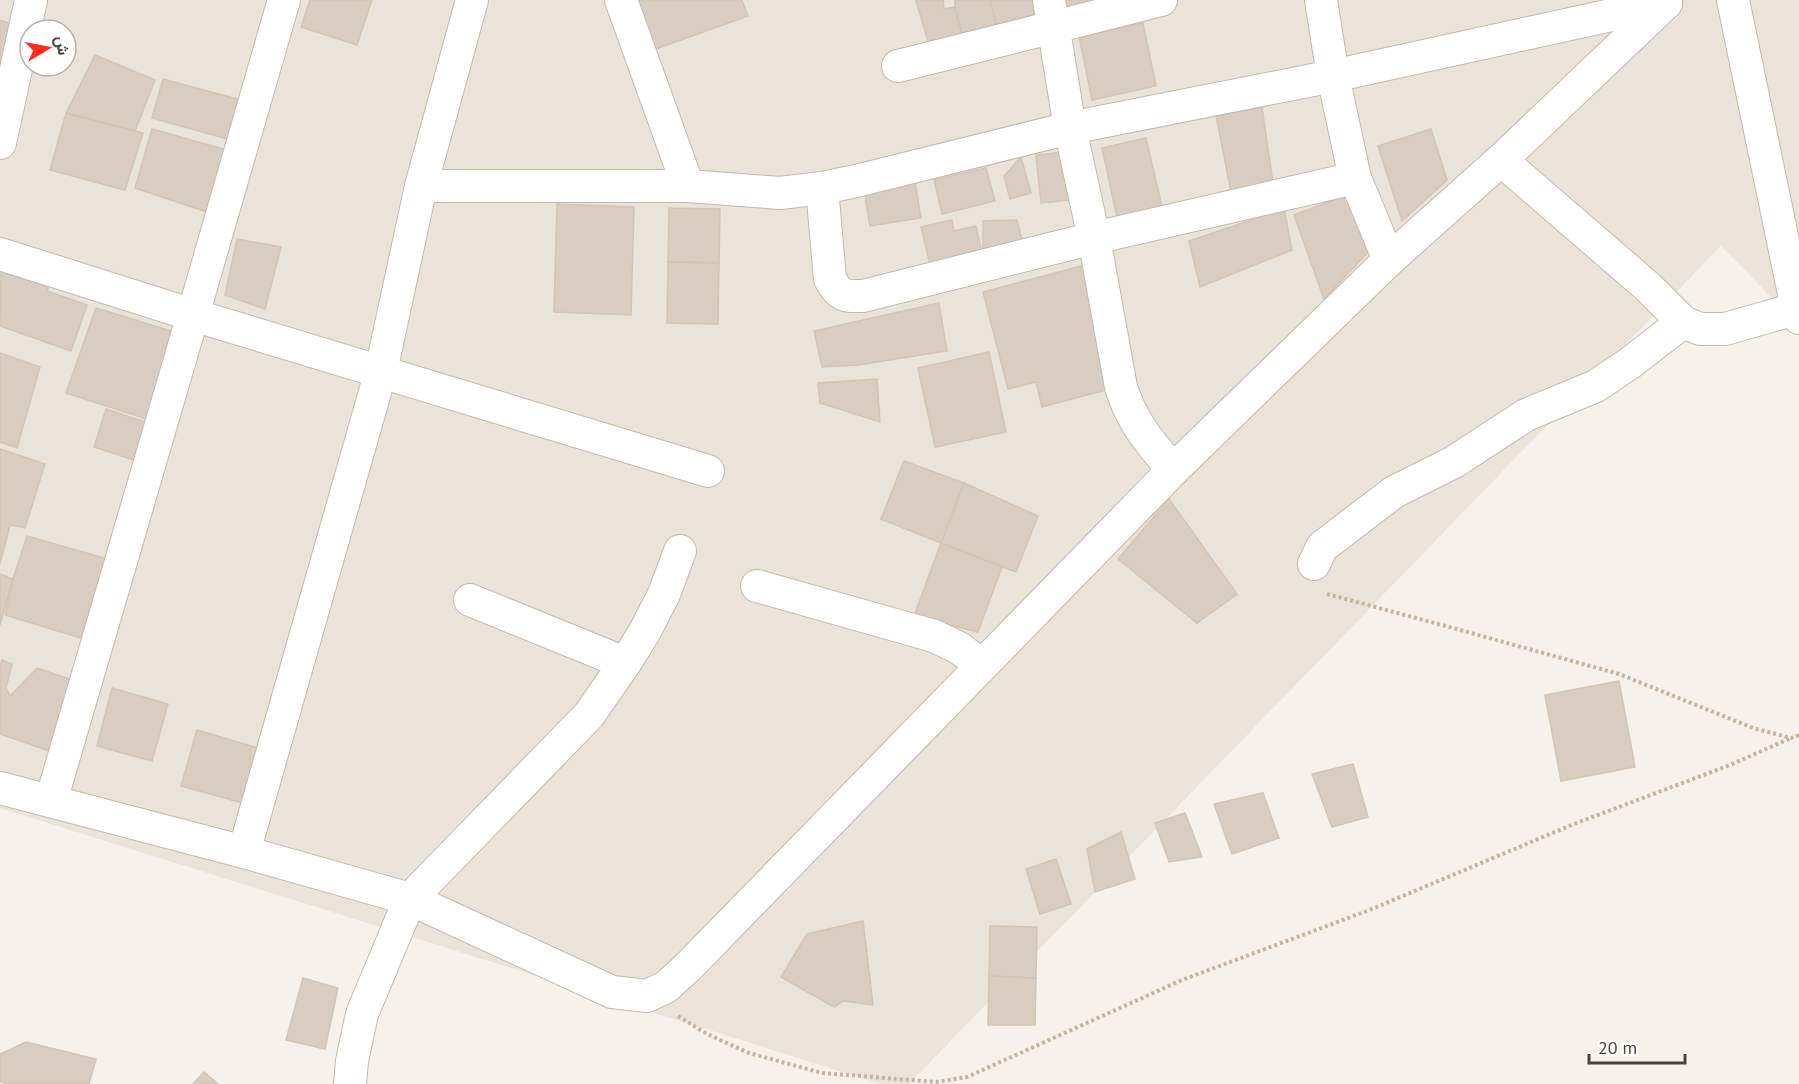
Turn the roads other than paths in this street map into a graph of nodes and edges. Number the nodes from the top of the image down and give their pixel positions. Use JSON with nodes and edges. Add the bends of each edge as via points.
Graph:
{"nodes":[{"id":1,"x":31,"y":0,"type":"edge"},
{"id":2,"x":284,"y":0,"type":"edge"},
{"id":3,"x":472,"y":0,"type":"edge"},
{"id":4,"x":621,"y":0,"type":"edge"},
{"id":5,"x":1161,"y":0,"type":"edge"},
{"id":6,"x":1321,"y":0,"type":"edge"},
{"id":7,"x":1733,"y":0,"type":"edge"},
{"id":8,"x":1674,"y":2,"type":"edge"},
{"id":9,"x":1052,"y":14,"type":"edge"},
{"id":10,"x":898,"y":66,"type":"dead end"},
{"id":11,"x":1333,"y":76,"type":"junction"},
{"id":12,"x":1070,"y":128,"type":"junction"},
{"id":13,"x":0,"y":143,"type":"edge"},
{"id":14,"x":1500,"y":160,"type":"junction"},
{"id":15,"x":1355,"y":178,"type":"junction"},
{"id":16,"x":421,"y":186,"type":"junction"},
{"id":17,"x":688,"y":186,"type":"junction"},
{"id":18,"x":822,"y":188,"type":"junction"},
{"id":19,"x":1094,"y":238,"type":"junction"},
{"id":20,"x":0,"y":254,"type":"edge"},
{"id":21,"x":1389,"y":260,"type":"junction"},
{"id":22,"x":1798,"y":311,"type":"edge"},
{"id":23,"x":194,"y":315,"type":"junction"},
{"id":24,"x":1683,"y":322,"type":"junction"},
{"id":25,"x":381,"y":371,"type":"junction"},
{"id":26,"x":1173,"y":470,"type":"junction"},
{"id":27,"x":708,"y":471,"type":"dead end"},
{"id":28,"x":680,"y":551,"type":"dead end"},
{"id":29,"x":1314,"y":564,"type":"road end"},
{"id":30,"x":757,"y":586,"type":"dead end"},
{"id":31,"x":470,"y":600,"type":"dead end"},
{"id":32,"x":625,"y":663,"type":"junction"},
{"id":33,"x":981,"y":665,"type":"junction"},
{"id":34,"x":0,"y":788,"type":"edge"},
{"id":35,"x":51,"y":801,"type":"junction"},
{"id":36,"x":244,"y":852,"type":"junction"},
{"id":37,"x":410,"y":899,"type":"junction"},
{"id":38,"x":350,"y":1084,"type":"edge"}],
"edges":[{"from":1,"to":13,"type":"street"},
{"from":2,"to":23,"type":"street"},
{"from":3,"to":16,"type":"street"},
{"from":4,"to":17,"type":"street"},
{"from":5,"to":9,"type":"street"},
{"from":6,"to":11,"type":"street"},
{"from":7,"to":22,"type":"street"},
{"from":8,"to":11,"type":"street"},
{"from":8,"to":14,"type":"street"},
{"from":9,"to":10,"type":"street"},
{"from":9,"to":12,"type":"street"},
{"from":11,"to":12,"type":"street"},
{"from":11,"to":15,"type":"street"},
{"from":12,"to":18,"type":"street"},
{"from":12,"to":19,"type":"street"},
{"from":14,"to":21,"type":"street"},
{"from":14,"to":24,"type":"street","via":[[1648,287]]},
{"from":15,"to":19,"type":"street"},
{"from":15,"to":21,"type":"street"},
{"from":16,"to":17,"type":"street"},
{"from":16,"to":25,"type":"street"},
{"from":17,"to":18,"type":"street","via":[[780,193]]},
{"from":18,"to":19,"type":"street","via":[[830,279],[837,291],[846,296],[864,296]]},
{"from":19,"to":26,"type":"street","via":[[1127,407]]},
{"from":20,"to":23,"type":"street"},
{"from":21,"to":26,"type":"street"},
{"from":22,"to":24,"type":"street","via":[[1725,329],[1700,329]]},
{"from":23,"to":25,"type":"street"},
{"from":23,"to":35,"type":"street"},
{"from":24,"to":29,"type":"street","via":[[1596,386],[1526,416],[1454,462],[1394,492],[1322,547]]},
{"from":25,"to":27,"type":"street"},
{"from":25,"to":36,"type":"street"},
{"from":26,"to":33,"type":"street"},
{"from":28,"to":32,"type":"street","via":[[664,594]]},
{"from":30,"to":33,"type":"street","via":[[934,636]]},
{"from":31,"to":32,"type":"street"},
{"from":32,"to":37,"type":"street","via":[[589,715]]},
{"from":33,"to":37,"type":"street","via":[[688,967],[666,987],[647,996],[612,992]]},
{"from":34,"to":35,"type":"street"},
{"from":35,"to":36,"type":"street"},
{"from":36,"to":37,"type":"street"},
{"from":37,"to":38,"type":"street","via":[[362,1014]]}]}
